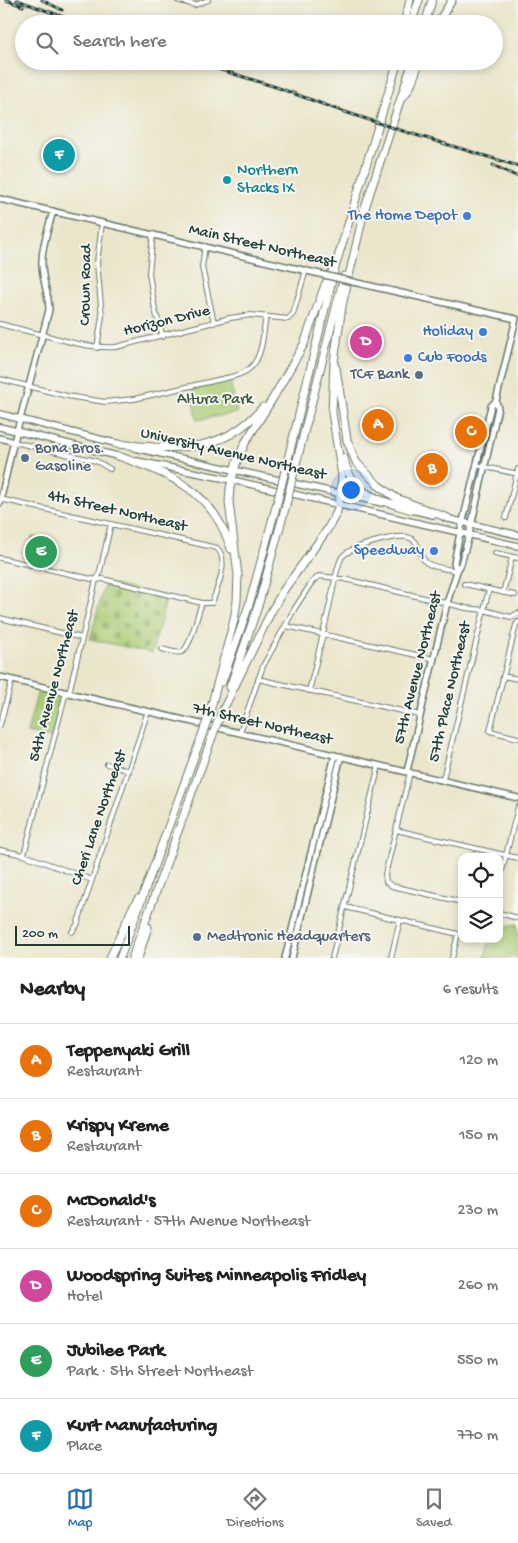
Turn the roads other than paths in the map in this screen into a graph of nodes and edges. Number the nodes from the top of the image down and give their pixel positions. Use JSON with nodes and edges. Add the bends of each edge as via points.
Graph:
{"nodes":[{"id":1,"x":177,"y":0,"type":"edge"},
{"id":2,"x":410,"y":0,"type":"edge"},
{"id":3,"x":419,"y":0,"type":"edge"},
{"id":4,"x":432,"y":0,"type":"edge"},
{"id":5,"x":452,"y":0,"type":"edge"},
{"id":6,"x":208,"y":1,"type":"edge"},
{"id":7,"x":406,"y":15,"type":"edge"},
{"id":8,"x":414,"y":15,"type":"edge"},
{"id":9,"x":428,"y":15,"type":"edge"},
{"id":10,"x":443,"y":15,"type":"edge"},
{"id":11,"x":395,"y":70,"type":"edge"},
{"id":12,"x":410,"y":70,"type":"edge"},
{"id":13,"x":417,"y":70,"type":"edge"},
{"id":14,"x":399,"y":104,"type":"junction"},
{"id":15,"x":1,"y":199,"type":"edge"},
{"id":16,"x":0,"y":206,"type":"edge"},
{"id":17,"x":365,"y":207,"type":"junction"},
{"id":18,"x":53,"y":211,"type":"junction"},
{"id":19,"x":102,"y":223,"type":"junction"},
{"id":20,"x":153,"y":234,"type":"junction"},
{"id":21,"x":205,"y":246,"type":"junction"},
{"id":22,"x":336,"y":264,"type":"junction"},
{"id":23,"x":306,"y":270,"type":"junction"},
{"id":24,"x":266,"y":316,"type":"junction"},
{"id":25,"x":517,"y":319,"type":"edge"},
{"id":26,"x":214,"y":323,"type":"junction"},
{"id":27,"x":0,"y":324,"type":"edge"},
{"id":28,"x":43,"y":335,"type":"junction"},
{"id":29,"x":337,"y":336,"type":"junction"},
{"id":30,"x":163,"y":337,"type":"junction"},
{"id":31,"x":97,"y":348,"type":"junction"},
{"id":32,"x":289,"y":370,"type":"junction"},
{"id":33,"x":332,"y":376,"type":"junction"},
{"id":34,"x":0,"y":379,"type":"edge"},
{"id":35,"x":30,"y":386,"type":"junction"},
{"id":36,"x":496,"y":401,"type":"junction"},
{"id":37,"x":0,"y":414,"type":"edge"},
{"id":38,"x":20,"y":419,"type":"junction"},
{"id":39,"x":0,"y":427,"type":"edge"},
{"id":40,"x":16,"y":431,"type":"junction"},
{"id":41,"x":0,"y":438,"type":"edge"},
{"id":42,"x":14,"y":442,"type":"junction"},
{"id":43,"x":116,"y":444,"type":"junction"},
{"id":44,"x":118,"y":456,"type":"junction"},
{"id":45,"x":476,"y":464,"type":"junction"},
{"id":46,"x":485,"y":467,"type":"junction"},
{"id":47,"x":110,"y":469,"type":"dead end"},
{"id":48,"x":234,"y":469,"type":"junction"},
{"id":49,"x":518,"y":472,"type":"edge"},
{"id":50,"x":232,"y":480,"type":"junction"},
{"id":51,"x":341,"y":494,"type":"junction"},
{"id":52,"x":0,"y":500,"type":"edge"},
{"id":53,"x":339,"y":505,"type":"junction"},
{"id":54,"x":412,"y":510,"type":"junction"},
{"id":55,"x":448,"y":518,"type":"junction"},
{"id":56,"x":506,"y":518,"type":"dead end"},
{"id":57,"x":463,"y":522,"type":"junction"},
{"id":58,"x":111,"y":524,"type":"junction"},
{"id":59,"x":471,"y":524,"type":"junction"},
{"id":60,"x":460,"y":533,"type":"junction"},
{"id":61,"x":469,"y":535,"type":"junction"},
{"id":62,"x":518,"y":535,"type":"edge"},
{"id":63,"x":518,"y":546,"type":"edge"},
{"id":64,"x":496,"y":553,"type":"dead end"},
{"id":65,"x":512,"y":557,"type":"junction"},
{"id":66,"x":0,"y":558,"type":"edge"},
{"id":67,"x":518,"y":558,"type":"edge"},
{"id":68,"x":457,"y":571,"type":"junction"},
{"id":69,"x":336,"y":578,"type":"junction"},
{"id":70,"x":96,"y":580,"type":"junction"},
{"id":71,"x":464,"y":584,"type":"dead end"},
{"id":72,"x":238,"y":587,"type":"junction"},
{"id":73,"x":489,"y":589,"type":"junction"},
{"id":74,"x":503,"y":593,"type":"junction"},
{"id":75,"x":515,"y":595,"type":"dead end"},
{"id":76,"x":202,"y":603,"type":"junction"},
{"id":77,"x":448,"y":603,"type":"junction"},
{"id":78,"x":484,"y":610,"type":"junction"},
{"id":79,"x":517,"y":614,"type":"edge"},
{"id":80,"x":0,"y":618,"type":"edge"},
{"id":81,"x":518,"y":622,"type":"edge"},
{"id":82,"x":286,"y":626,"type":"junction"},
{"id":83,"x":323,"y":634,"type":"junction"},
{"id":84,"x":82,"y":638,"type":"junction"},
{"id":85,"x":162,"y":649,"type":"dead end"},
{"id":86,"x":434,"y":659,"type":"junction"},
{"id":87,"x":503,"y":676,"type":"junction"},
{"id":88,"x":0,"y":677,"type":"edge"},
{"id":89,"x":258,"y":678,"type":"junction"},
{"id":90,"x":518,"y":679,"type":"edge"},
{"id":91,"x":12,"y":680,"type":"junction"},
{"id":92,"x":309,"y":691,"type":"junction"},
{"id":93,"x":69,"y":693,"type":"junction"},
{"id":94,"x":148,"y":711,"type":"junction"},
{"id":95,"x":209,"y":715,"type":"junction"},
{"id":96,"x":420,"y":715,"type":"junction"},
{"id":97,"x":219,"y":718,"type":"junction"},
{"id":98,"x":0,"y":725,"type":"edge"},
{"id":99,"x":240,"y":732,"type":"junction"},
{"id":100,"x":518,"y":738,"type":"edge"},
{"id":101,"x":335,"y":755,"type":"junction"},
{"id":102,"x":341,"y":756,"type":"junction"},
{"id":103,"x":107,"y":764,"type":"dead end"},
{"id":104,"x":379,"y":765,"type":"junction"},
{"id":105,"x":129,"y":771,"type":"junction"},
{"id":106,"x":409,"y":772,"type":"junction"},
{"id":107,"x":443,"y":780,"type":"junction"},
{"id":108,"x":518,"y":798,"type":"edge"},
{"id":109,"x":518,"y":807,"type":"edge"},
{"id":110,"x":320,"y":812,"type":"junction"},
{"id":111,"x":327,"y":814,"type":"junction"},
{"id":112,"x":396,"y":830,"type":"junction"},
{"id":113,"x":175,"y":839,"type":"junction"},
{"id":114,"x":0,"y":850,"type":"edge"},
{"id":115,"x":24,"y":855,"type":"junction"},
{"id":116,"x":506,"y":855,"type":"junction"},
{"id":117,"x":518,"y":858,"type":"edge"},
{"id":118,"x":503,"y":867,"type":"edge"},
{"id":119,"x":92,"y":880,"type":"junction"},
{"id":120,"x":144,"y":891,"type":"junction"},
{"id":121,"x":458,"y":901,"type":"edge"},
{"id":122,"x":344,"y":907,"type":"junction"},
{"id":123,"x":503,"y":915,"type":"edge"},
{"id":124,"x":518,"y":918,"type":"edge"},
{"id":125,"x":400,"y":920,"type":"junction"},
{"id":126,"x":72,"y":932,"type":"dead end"},
{"id":127,"x":110,"y":958,"type":"edge"},
{"id":128,"x":120,"y":958,"type":"edge"},
{"id":129,"x":132,"y":958,"type":"edge"},
{"id":130,"x":138,"y":958,"type":"edge"},
{"id":131,"x":285,"y":958,"type":"edge"},
{"id":132,"x":292,"y":958,"type":"edge"},
{"id":133,"x":332,"y":958,"type":"edge"},
{"id":134,"x":391,"y":958,"type":"edge"},
{"id":135,"x":452,"y":958,"type":"edge"}],
"edges":[{"from":1,"to":6,"type":"street","via":[[195,5]]},
{"from":2,"to":7,"type":"highway"},
{"from":3,"to":8,"type":"highway"},
{"from":4,"to":9,"type":"highway"},
{"from":5,"to":10,"type":"highway"},
{"from":11,"to":22,"type":"highway"},
{"from":12,"to":14,"type":"highway"},
{"from":13,"to":14,"type":"highway"},
{"from":14,"to":17,"type":"highway"},
{"from":15,"to":16,"type":"street"},
{"from":15,"to":18,"type":"street","name":"Main Street Northeast"},
{"from":17,"to":29,"type":"highway"},
{"from":17,"to":97,"type":"highway","bridge":true,"via":[[258,606]]},
{"from":18,"to":19,"type":"street","name":"Main Street Northeast"},
{"from":18,"to":28,"type":"street","via":[[42,260],[49,303]]},
{"from":19,"to":20,"type":"street","name":"Main Street Northeast"},
{"from":19,"to":31,"type":"street","name":"Crown Road","via":[[97,264],[102,316]]},
{"from":20,"to":21,"type":"street","name":"Main Street Northeast"},
{"from":20,"to":30,"type":"street","via":[[149,273]]},
{"from":21,"to":23,"type":"street","name":"Main Street Northeast"},
{"from":21,"to":26,"type":"street","via":[[202,267]]},
{"from":22,"to":32,"type":"highway","via":[[306,339]]},
{"from":22,"to":95,"type":"highway","bridge":true,"via":[[249,605]]},
{"from":23,"to":24,"type":"street","name":"Horizon Drive","via":[[294,314],[288,319]]},
{"from":23,"to":25,"type":"street","name":"Main Street Northeast","bridge":true},
{"from":24,"to":26,"type":"street","name":"Horizon Drive","via":[[251,315]]},
{"from":24,"to":35,"type":"street","via":[[257,359],[250,369],[240,374],[134,399],[105,402]]},
{"from":25,"to":36,"type":"street","name":"57th Avenue Northeast"},
{"from":26,"to":30,"type":"street","name":"Horizon Drive"},
{"from":27,"to":28,"type":"street","name":"Horizon Drive"},
{"from":28,"to":31,"type":"street","name":"Horizon Drive"},
{"from":28,"to":35,"type":"street"},
{"from":29,"to":33,"type":"highway"},
{"from":29,"to":55,"type":"highway","via":[[338,380],[346,434],[354,459],[364,472],[392,495]]},
{"from":30,"to":31,"type":"street","name":"Horizon Drive","via":[[116,348]]},
{"from":32,"to":43,"type":"highway","via":[[261,410],[226,437],[201,446],[178,448]]},
{"from":32,"to":48,"type":"highway","via":[[241,450]]},
{"from":33,"to":51,"type":"highway","via":[[332,413],[341,469]]},
{"from":33,"to":54,"type":"highway","via":[[346,466],[351,479],[371,496]]},
{"from":34,"to":35,"type":"street"},
{"from":35,"to":38,"type":"street"},
{"from":36,"to":45,"type":"street","name":"57th Avenue Northeast","via":[[491,406]]},
{"from":36,"to":46,"type":"street","name":"57th Avenue Northeast","via":[[498,408]]},
{"from":37,"to":38,"type":"main road","name":"University Avenue Northeast"},
{"from":38,"to":40,"type":"street"},
{"from":38,"to":43,"type":"main road","name":"University Avenue Northeast"},
{"from":39,"to":40,"type":"main road","name":"University Avenue Northeast"},
{"from":40,"to":42,"type":"street"},
{"from":40,"to":44,"type":"main road","name":"University Avenue Northeast"},
{"from":41,"to":42,"type":"street"},
{"from":42,"to":47,"type":"street","via":[[96,461]]},
{"from":42,"to":52,"type":"street"},
{"from":43,"to":48,"type":"main road","name":"University Avenue Northeast"},
{"from":44,"to":50,"type":"main road","name":"University Avenue Northeast"},
{"from":44,"to":72,"type":"highway","via":[[168,474],[206,503],[229,541]]},
{"from":45,"to":46,"type":"street"},
{"from":45,"to":57,"type":"street","name":"57th Avenue Northeast"},
{"from":46,"to":49,"type":"street"},
{"from":46,"to":59,"type":"street","name":"57th Avenue Northeast"},
{"from":48,"to":50,"type":"highway"},
{"from":48,"to":51,"type":"main road","name":"University Avenue Northeast"},
{"from":49,"to":56,"type":"street"},
{"from":50,"to":53,"type":"main road","name":"University Avenue Northeast"},
{"from":50,"to":72,"type":"highway","via":[[229,508]]},
{"from":51,"to":53,"type":"highway"},
{"from":51,"to":54,"type":"main road","name":"University Avenue Northeast"},
{"from":52,"to":58,"type":"street","name":"4th Street Northeast"},
{"from":53,"to":60,"type":"main road","name":"University Avenue Northeast"},
{"from":53,"to":97,"type":"highway","via":[[327,530],[271,612]]},
{"from":54,"to":55,"type":"main road","name":"University Avenue Northeast"},
{"from":55,"to":57,"type":"main road","name":"University Avenue Northeast"},
{"from":57,"to":59,"type":"main road","name":"University Avenue Northeast"},
{"from":57,"to":60,"type":"street","name":"57th Avenue Northeast"},
{"from":58,"to":70,"type":"street","name":"54th Avenue Northeast"},
{"from":58,"to":76,"type":"street","name":"4th Street Northeast","via":[[217,548],[222,558],[220,579],[212,603]]},
{"from":59,"to":61,"type":"street","name":"57th Avenue Northeast"},
{"from":59,"to":62,"type":"main road","name":"University Avenue Northeast"},
{"from":60,"to":61,"type":"main road","name":"University Avenue Northeast"},
{"from":60,"to":68,"type":"street","name":"57th Avenue Northeast","via":[[454,563]]},
{"from":61,"to":63,"type":"main road","name":"University Avenue Northeast"},
{"from":61,"to":68,"type":"street","name":"57th Avenue Northeast"},
{"from":64,"to":65,"type":"street"},
{"from":65,"to":67,"type":"street"},
{"from":65,"to":74,"type":"street"},
{"from":66,"to":70,"type":"street"},
{"from":68,"to":69,"type":"street","via":[[427,563],[416,543],[402,537],[348,552],[341,559]]},
{"from":68,"to":77,"type":"street","name":"57th Avenue Northeast"},
{"from":69,"to":77,"type":"street"},
{"from":69,"to":82,"type":"street","via":[[319,576],[312,582]]},
{"from":69,"to":83,"type":"street"},
{"from":70,"to":76,"type":"street"},
{"from":70,"to":84,"type":"street","name":"54th Avenue Northeast"},
{"from":71,"to":73,"type":"street"},
{"from":72,"to":95,"type":"highway","via":[[234,620]]},
{"from":73,"to":74,"type":"street"},
{"from":73,"to":78,"type":"street","name":"57th Place Northeast"},
{"from":74,"to":75,"type":"street"},
{"from":76,"to":85,"type":"street","via":[[183,652]]},
{"from":77,"to":78,"type":"street"},
{"from":77,"to":86,"type":"street","name":"57th Avenue Northeast"},
{"from":78,"to":79,"type":"street","via":[[510,617]]},
{"from":78,"to":107,"type":"street","name":"57th Place Northeast"},
{"from":80,"to":84,"type":"street"},
{"from":81,"to":87,"type":"street"},
{"from":82,"to":83,"type":"street"},
{"from":82,"to":89,"type":"street"},
{"from":83,"to":86,"type":"street"},
{"from":83,"to":92,"type":"street"},
{"from":84,"to":93,"type":"street","name":"54th Avenue Northeast"},
{"from":86,"to":96,"type":"street","name":"57th Avenue Northeast"},
{"from":87,"to":90,"type":"street"},
{"from":87,"to":100,"type":"street","via":[[490,731]]},
{"from":88,"to":91,"type":"street","name":"7th Street Northeast"},
{"from":89,"to":92,"type":"street"},
{"from":89,"to":99,"type":"street"},
{"from":91,"to":93,"type":"street","name":"7th Street Northeast"},
{"from":91,"to":98,"type":"street"},
{"from":92,"to":96,"type":"street"},
{"from":93,"to":94,"type":"street","name":"7th Street Northeast"},
{"from":93,"to":115,"type":"street","name":"54th Avenue Northeast","via":[[65,696]]},
{"from":94,"to":99,"type":"street","name":"7th Street Northeast"},
{"from":94,"to":105,"type":"street","name":"Cheri Lane Northeast"},
{"from":95,"to":120,"type":"highway","bridge":true},
{"from":96,"to":106,"type":"street","name":"57th Avenue Northeast"},
{"from":97,"to":113,"type":"highway","bridge":true},
{"from":99,"to":101,"type":"street","name":"7th Street Northeast"},
{"from":101,"to":102,"type":"street","name":"7th Street Northeast"},
{"from":101,"to":110,"type":"street"},
{"from":102,"to":104,"type":"street","name":"7th Street Northeast"},
{"from":102,"to":111,"type":"street"},
{"from":103,"to":105,"type":"street"},
{"from":104,"to":106,"type":"street","name":"7th Street Northeast"},
{"from":104,"to":122,"type":"street"},
{"from":105,"to":119,"type":"street","name":"Cheri Lane Northeast"},
{"from":106,"to":107,"type":"street","name":"7th Street Northeast"},
{"from":106,"to":112,"type":"street","name":"57th Place Northeast"},
{"from":107,"to":108,"type":"street","name":"7th Street Northeast"},
{"from":109,"to":116,"type":"street"},
{"from":110,"to":111,"type":"street"},
{"from":110,"to":131,"type":"street"},
{"from":111,"to":132,"type":"street"},
{"from":112,"to":116,"type":"street"},
{"from":112,"to":121,"type":"street","name":"57th Place Northeast","via":[[386,882]]},
{"from":113,"to":129,"type":"highway"},
{"from":113,"to":130,"type":"highway"},
{"from":114,"to":115,"type":"street"},
{"from":115,"to":119,"type":"street"},
{"from":116,"to":117,"type":"street"},
{"from":116,"to":118,"type":"street"},
{"from":119,"to":126,"type":"street","name":"Cheri Lane Northeast"},
{"from":120,"to":127,"type":"highway","via":[[132,909]]},
{"from":120,"to":128,"type":"highway"},
{"from":122,"to":125,"type":"street"},
{"from":122,"to":133,"type":"street"},
{"from":123,"to":124,"type":"street"},
{"from":125,"to":134,"type":"street"},
{"from":125,"to":135,"type":"street","via":[[458,934]]}]}
